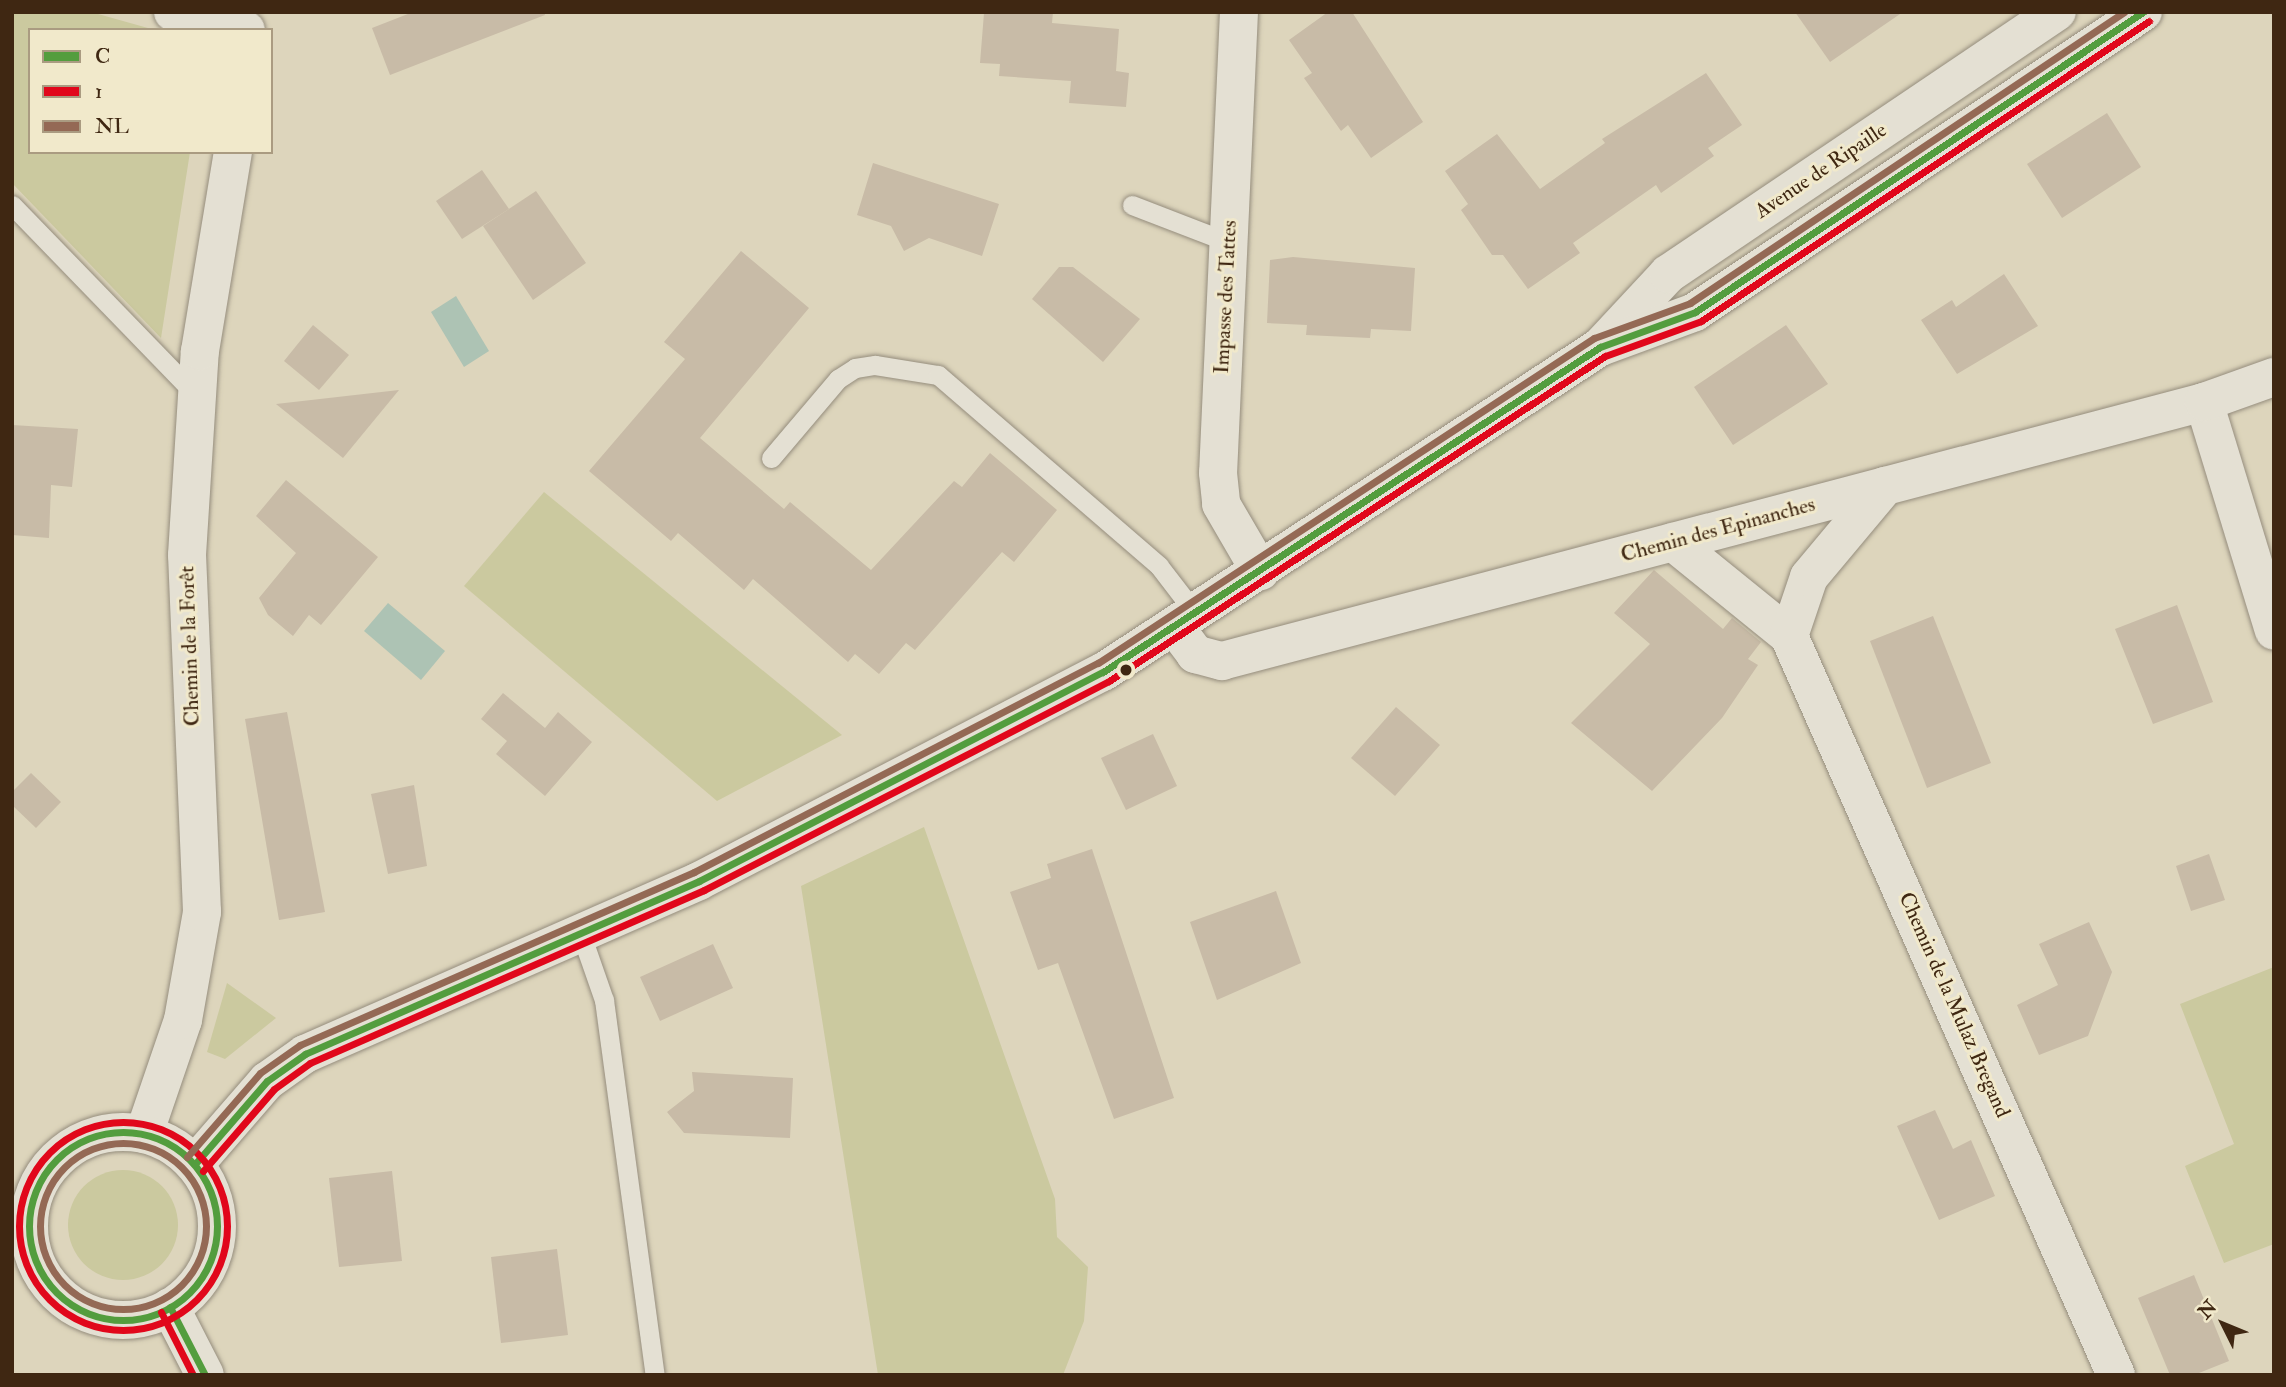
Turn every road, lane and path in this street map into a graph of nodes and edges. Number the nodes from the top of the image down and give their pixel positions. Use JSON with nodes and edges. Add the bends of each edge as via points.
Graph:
{"nodes":[{"id":1,"x":173,"y":12,"type":"edge"},
{"id":2,"x":1239,"y":12,"type":"edge"},
{"id":3,"x":2057,"y":12,"type":"edge"},
{"id":4,"x":2143,"y":12,"type":"edge"},
{"id":5,"x":238,"y":28,"type":"edge"},
{"id":6,"x":233,"y":154,"type":"edge"},
{"id":7,"x":1832,"y":164,"type":"junction"},
{"id":8,"x":1864,"y":200,"type":"junction"},
{"id":9,"x":12,"y":205,"type":"edge"},
{"id":10,"x":1132,"y":205,"type":"dead end"},
{"id":11,"x":1228,"y":242,"type":"junction"},
{"id":12,"x":1600,"y":347,"type":"junction"},
{"id":13,"x":2274,"y":377,"type":"edge"},
{"id":14,"x":196,"y":395,"type":"junction"},
{"id":15,"x":2204,"y":402,"type":"junction"},
{"id":16,"x":771,"y":458,"type":"dead end"},
{"id":17,"x":1885,"y":486,"type":"junction"},
{"id":18,"x":1673,"y":542,"type":"junction"},
{"id":19,"x":1260,"y":571,"type":"junction"},
{"id":20,"x":1185,"y":620,"type":"junction"},
{"id":21,"x":2274,"y":631,"type":"edge"},
{"id":22,"x":1789,"y":636,"type":"junction"},
{"id":23,"x":582,"y":934,"type":"junction"},
{"id":24,"x":144,"y":1134,"type":"junction"},
{"id":25,"x":195,"y":1164,"type":"junction"},
{"id":26,"x":21,"y":1231,"type":"edge"},
{"id":27,"x":170,"y":1307,"type":"junction"},
{"id":28,"x":205,"y":1375,"type":"edge"},
{"id":29,"x":655,"y":1375,"type":"edge"},
{"id":30,"x":2116,"y":1375,"type":"edge"}],
"edges":[{"from":1,"to":5,"type":"street"},
{"from":2,"to":11,"type":"street","name":"Impasse des Tattes"},
{"from":3,"to":7,"type":"street","name":"Avenue de Ripaille"},
{"from":4,"to":8,"type":"street","name":"Avenue de Ripaille"},
{"from":6,"to":14,"type":"street","name":"Chemin de la Forêt"},
{"from":7,"to":8,"type":"street"},
{"from":7,"to":12,"type":"street","name":"Avenue de Ripaille","via":[[1658,282]]},
{"from":8,"to":12,"type":"street","name":"Avenue de Ripaille","via":[[1695,312]]},
{"from":9,"to":14,"type":"lane"},
{"from":10,"to":11,"type":"lane"},
{"from":11,"to":19,"type":"street","name":"Impasse des Tattes","via":[[1218,473],[1221,504]]},
{"from":12,"to":19,"type":"street","name":"Avenue de Ripaille"},
{"from":13,"to":15,"type":"street","name":"Chemin des Epinanches"},
{"from":14,"to":24,"type":"street","name":"Chemin de la Forêt","via":[[186,594],[202,912],[183,1020]]},
{"from":15,"to":17,"type":"street","name":"Chemin des Epinanches"},
{"from":15,"to":21,"type":"street"},
{"from":16,"to":20,"type":"lane","via":[[838,379],[855,368],[875,365],[938,375],[1159,566]]},
{"from":17,"to":18,"type":"street","name":"Chemin des Epinanches"},
{"from":17,"to":22,"type":"street","via":[[1810,577]]},
{"from":18,"to":20,"type":"street","name":"Chemin des Epinanches","via":[[1222,661],[1195,654]]},
{"from":18,"to":22,"type":"street","name":"Chemin de la Mulaz Bregand"},
{"from":19,"to":20,"type":"street","name":"Avenue de Ripaille"},
{"from":20,"to":23,"type":"street","name":"Avenue de Ripaille","via":[[1103,673]]},
{"from":22,"to":30,"type":"street","name":"Chemin de la Mulaz Bregand"},
{"from":23,"to":25,"type":"street","name":"Avenue de Ripaille","via":[[305,1054],[249,1099]]},
{"from":23,"to":29,"type":"lane","via":[[604,1000]]},
{"from":24,"to":25,"type":"street","via":[[170,1143]]},
{"from":24,"to":26,"type":"street","via":[[101,1134],[66,1151],[40,1181]]},
{"from":25,"to":27,"type":"street","via":[[215,1202],[215,1246],[195,1286]]},
{"from":26,"to":27,"type":"street","via":[[49,1283],[81,1309],[120,1320]]},
{"from":27,"to":28,"type":"street"}]}
